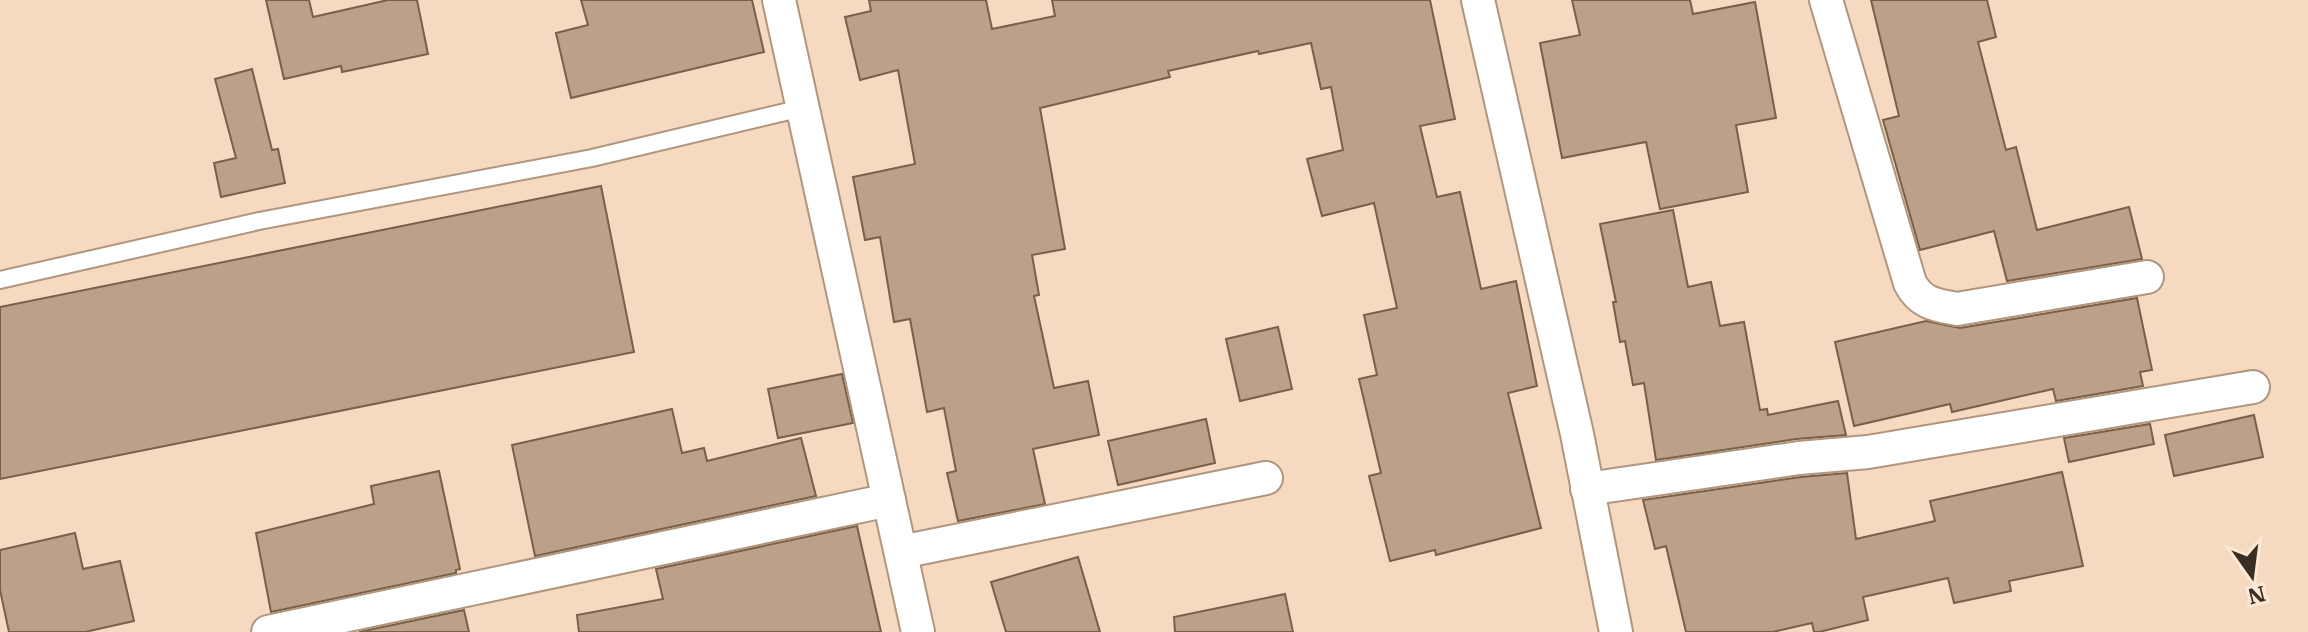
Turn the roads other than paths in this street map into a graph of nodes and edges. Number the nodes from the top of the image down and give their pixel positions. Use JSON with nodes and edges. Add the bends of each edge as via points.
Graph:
{"nodes":[{"id":1,"x":779,"y":0,"type":"edge"},
{"id":2,"x":1826,"y":0,"type":"edge"},
{"id":3,"x":1483,"y":1,"type":"edge"},
{"id":4,"x":802,"y":108,"type":"junction"},
{"id":5,"x":2147,"y":277,"type":"dead end"},
{"id":6,"x":0,"y":280,"type":"edge"},
{"id":7,"x":2253,"y":387,"type":"dead end"},
{"id":8,"x":1266,"y":478,"type":"dead end"},
{"id":9,"x":1587,"y":489,"type":"junction"},
{"id":10,"x":889,"y":500,"type":"junction"},
{"id":11,"x":901,"y":552,"type":"junction"},
{"id":12,"x":268,"y":632,"type":"edge"},
{"id":13,"x":918,"y":632,"type":"edge"},
{"id":14,"x":1616,"y":632,"type":"edge"}],
"edges":[{"from":1,"to":4,"type":"street"},
{"from":2,"to":5,"type":"street","via":[[1916,295],[1957,309]]},
{"from":3,"to":9,"type":"street"},
{"from":4,"to":6,"type":"lane","via":[[592,158],[259,221]]},
{"from":4,"to":10,"type":"street"},
{"from":7,"to":9,"type":"street","via":[[1868,452]]},
{"from":8,"to":11,"type":"street"},
{"from":9,"to":14,"type":"street"},
{"from":10,"to":11,"type":"street"},
{"from":10,"to":12,"type":"street"},
{"from":11,"to":13,"type":"street"}]}
